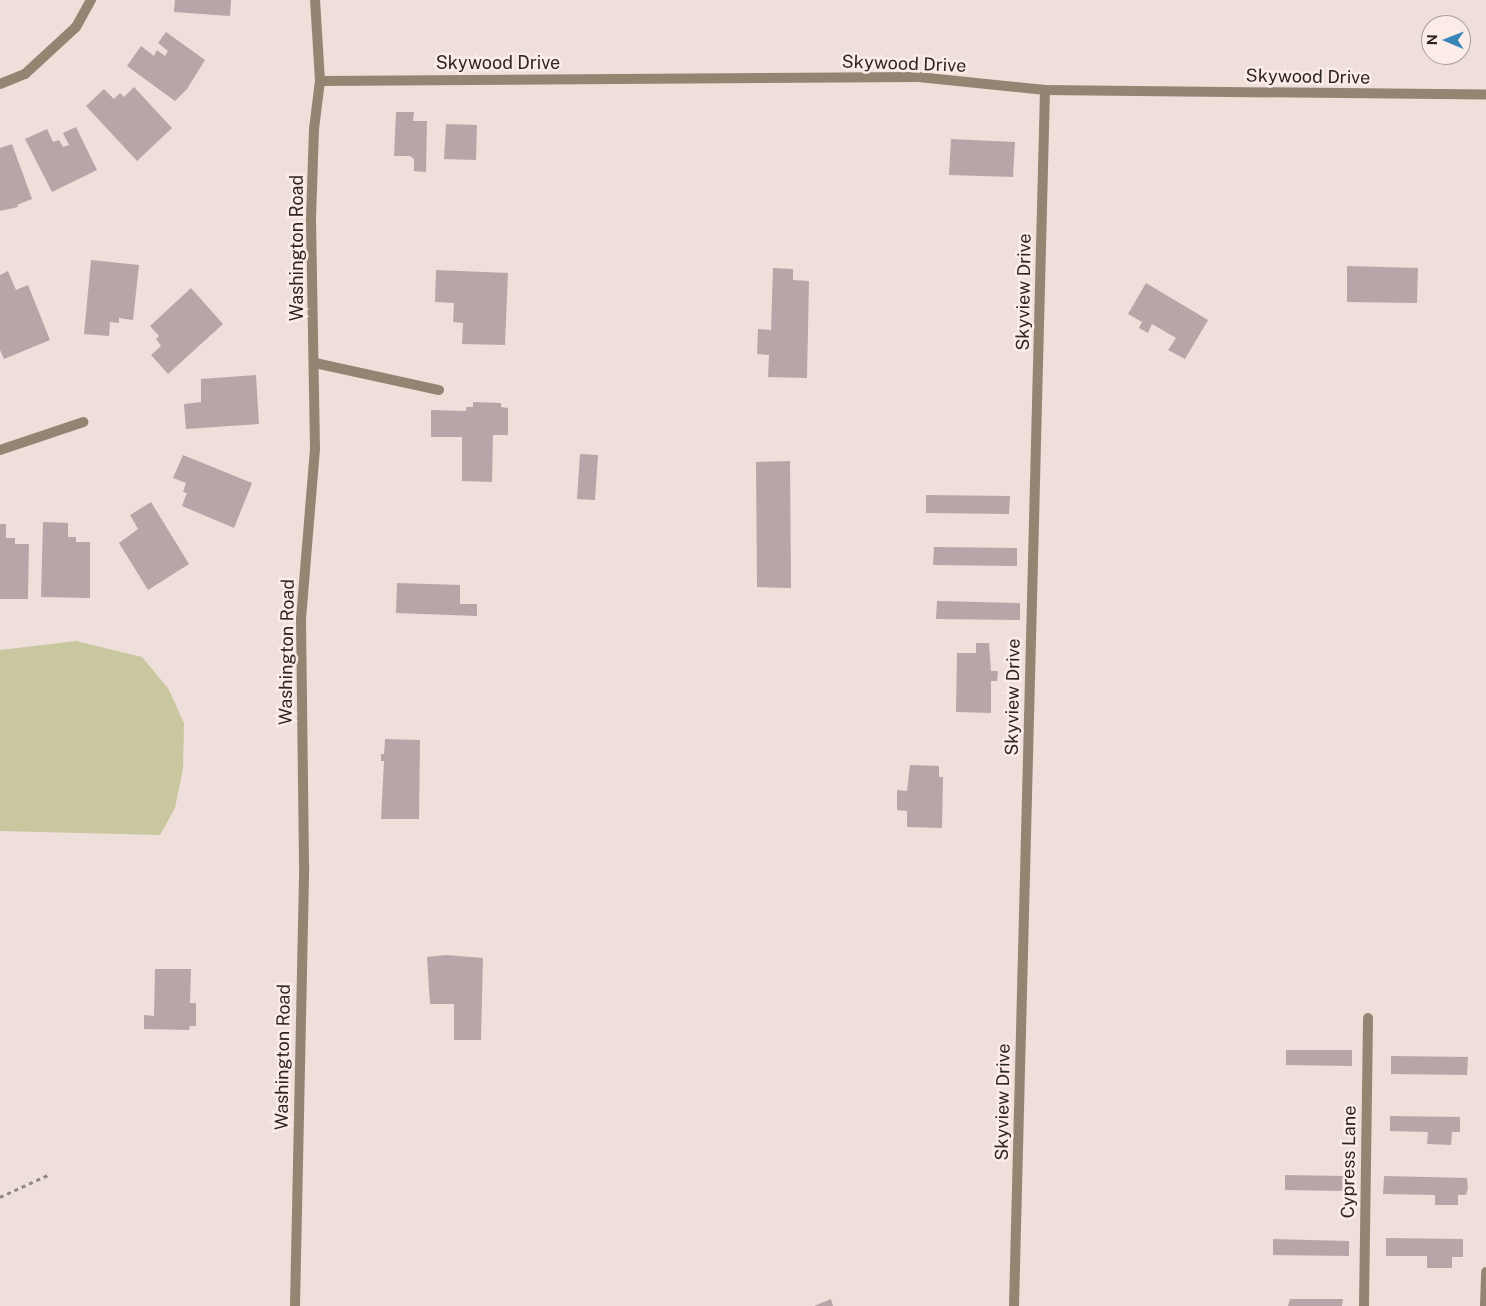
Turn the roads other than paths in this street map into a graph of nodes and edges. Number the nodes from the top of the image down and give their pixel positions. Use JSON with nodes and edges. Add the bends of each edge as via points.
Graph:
{"nodes":[{"id":1,"x":91,"y":0,"type":"edge"},
{"id":2,"x":315,"y":0,"type":"edge"},
{"id":3,"x":320,"y":80,"type":"junction"},
{"id":4,"x":0,"y":84,"type":"edge"},
{"id":5,"x":1045,"y":90,"type":"junction"},
{"id":6,"x":1486,"y":95,"type":"edge"},
{"id":7,"x":314,"y":364,"type":"junction"},
{"id":8,"x":440,"y":390,"type":"dead end"},
{"id":9,"x":82,"y":422,"type":"dead end"},
{"id":10,"x":0,"y":450,"type":"edge"},
{"id":11,"x":1368,"y":1018,"type":"dead end"},
{"id":12,"x":1486,"y":1272,"type":"edge"},
{"id":13,"x":295,"y":1306,"type":"edge"},
{"id":14,"x":1014,"y":1306,"type":"edge"},
{"id":15,"x":1364,"y":1306,"type":"edge"},
{"id":16,"x":1485,"y":1306,"type":"edge"}],
"edges":[{"from":1,"to":4,"type":"street","via":[[76,27],[25,74]]},
{"from":2,"to":3,"type":"street","name":"Washington Road"},
{"from":3,"to":5,"type":"street","name":"Skywood Drive","via":[[918,77]]},
{"from":3,"to":7,"type":"street","name":"Washington Road","via":[[314,128],[311,219]]},
{"from":5,"to":6,"type":"street","name":"Skywood Drive"},
{"from":5,"to":14,"type":"street","name":"Skyview Drive"},
{"from":7,"to":8,"type":"street"},
{"from":7,"to":13,"type":"street","name":"Washington Road","via":[[315,449],[301,619],[304,864]]},
{"from":9,"to":10,"type":"street"},
{"from":11,"to":15,"type":"street","name":"Cypress Lane"},
{"from":12,"to":16,"type":"street"}]}
